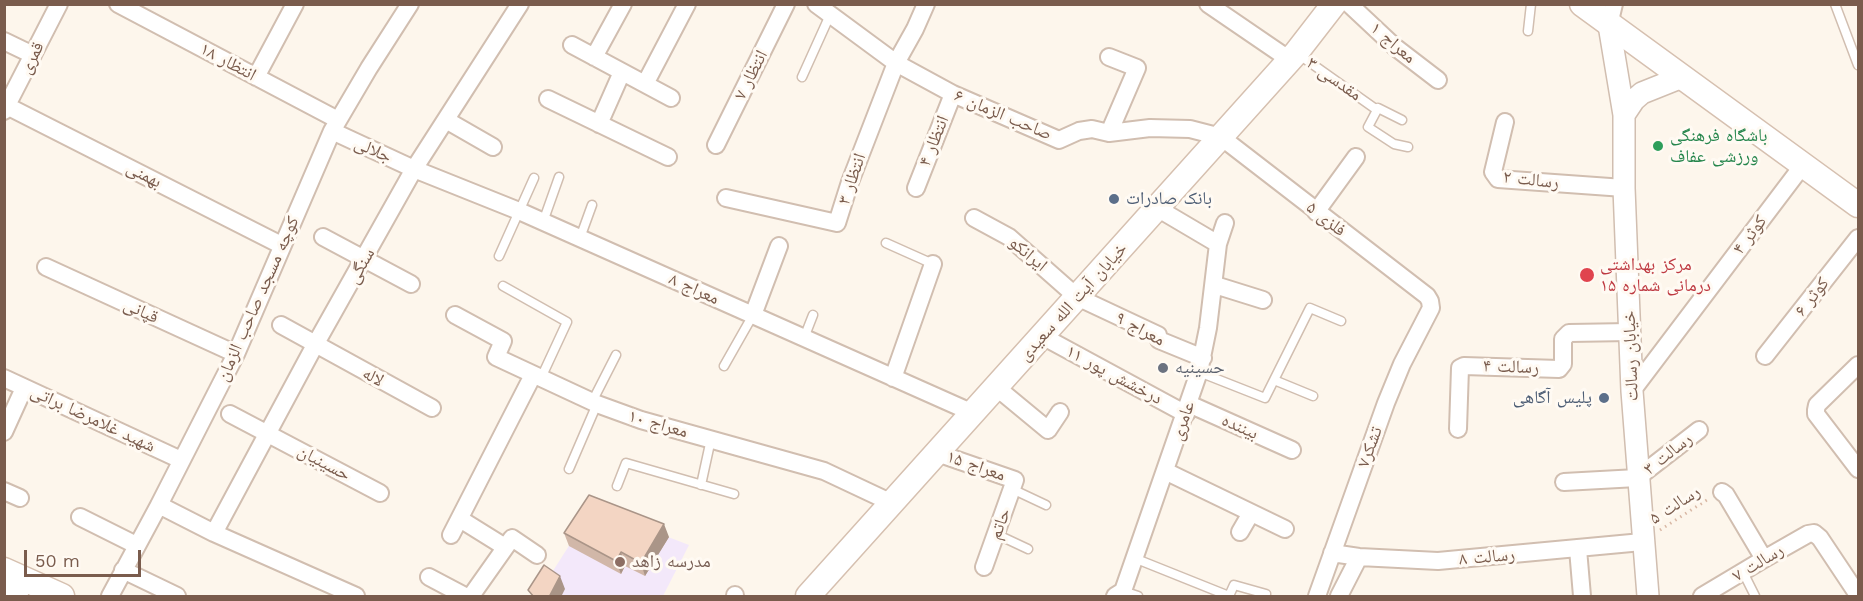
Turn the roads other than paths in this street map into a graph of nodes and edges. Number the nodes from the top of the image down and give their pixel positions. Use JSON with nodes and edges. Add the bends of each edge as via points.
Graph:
{"nodes":[{"id":1,"x":59,"y":4,"type":"edge"},
{"id":2,"x":118,"y":4,"type":"edge"},
{"id":3,"x":295,"y":4,"type":"edge"},
{"id":4,"x":410,"y":4,"type":"edge"},
{"id":5,"x":519,"y":4,"type":"edge"},
{"id":6,"x":623,"y":4,"type":"edge"},
{"id":7,"x":687,"y":4,"type":"edge"},
{"id":8,"x":786,"y":4,"type":"edge"},
{"id":9,"x":816,"y":4,"type":"edge"},
{"id":10,"x":926,"y":4,"type":"edge"},
{"id":11,"x":1208,"y":4,"type":"edge"},
{"id":12,"x":1532,"y":4,"type":"edge"},
{"id":13,"x":1582,"y":4,"type":"edge"},
{"id":14,"x":1835,"y":4,"type":"edge"},
{"id":15,"x":1333,"y":6,"type":"edge"},
{"id":16,"x":830,"y":15,"type":"junction"},
{"id":17,"x":1611,"y":15,"type":"edge"},
{"id":18,"x":1528,"y":31,"type":"dead end"},
{"id":19,"x":4,"y":41,"type":"edge"},
{"id":20,"x":572,"y":45,"type":"dead end"},
{"id":21,"x":33,"y":55,"type":"junction"},
{"id":22,"x":594,"y":57,"type":"junction"},
{"id":23,"x":1109,"y":57,"type":"dead end"},
{"id":24,"x":1293,"y":57,"type":"junction"},
{"id":25,"x":897,"y":63,"type":"junction"},
{"id":26,"x":1858,"y":65,"type":"edge"},
{"id":27,"x":622,"y":72,"type":"junction"},
{"id":28,"x":256,"y":77,"type":"junction"},
{"id":29,"x":802,"y":77,"type":"dead end"},
{"id":30,"x":1682,"y":77,"type":"junction"},
{"id":31,"x":1438,"y":80,"type":"dead end"},
{"id":32,"x":645,"y":84,"type":"junction"},
{"id":33,"x":953,"y":94,"type":"junction"},
{"id":34,"x":671,"y":98,"type":"dead end"},
{"id":35,"x":548,"y":99,"type":"dead end"},
{"id":36,"x":6,"y":109,"type":"edge"},
{"id":37,"x":1377,"y":110,"type":"junction"},
{"id":38,"x":1624,"y":116,"type":"junction"},
{"id":39,"x":446,"y":120,"type":"junction"},
{"id":40,"x":1402,"y":120,"type":"dead end"},
{"id":41,"x":1506,"y":122,"type":"dead end"},
{"id":42,"x":599,"y":124,"type":"junction"},
{"id":43,"x":335,"y":126,"type":"junction"},
{"id":44,"x":1109,"y":133,"type":"junction"},
{"id":45,"x":1221,"y":137,"type":"junction"},
{"id":46,"x":716,"y":145,"type":"dead end"},
{"id":47,"x":493,"y":147,"type":"dead end"},
{"id":48,"x":1408,"y":147,"type":"dead end"},
{"id":49,"x":1356,"y":156,"type":"dead end"},
{"id":50,"x":668,"y":157,"type":"dead end"},
{"id":51,"x":1803,"y":165,"type":"junction"},
{"id":52,"x":414,"y":169,"type":"junction"},
{"id":53,"x":559,"y":177,"type":"dead end"},
{"id":54,"x":534,"y":178,"type":"dead end"},
{"id":55,"x":916,"y":188,"type":"dead end"},
{"id":56,"x":1623,"y":188,"type":"junction"},
{"id":57,"x":726,"y":198,"type":"dead end"},
{"id":58,"x":592,"y":205,"type":"dead end"},
{"id":59,"x":1858,"y":205,"type":"edge"},
{"id":60,"x":1157,"y":208,"type":"junction"},
{"id":61,"x":519,"y":211,"type":"junction"},
{"id":62,"x":1316,"y":212,"type":"junction"},
{"id":63,"x":974,"y":218,"type":"dead end"},
{"id":64,"x":543,"y":222,"type":"junction"},
{"id":65,"x":1225,"y":223,"type":"dead end"},
{"id":66,"x":323,"y":237,"type":"dead end"},
{"id":67,"x":580,"y":238,"type":"junction"},
{"id":68,"x":1858,"y":238,"type":"edge"},
{"id":69,"x":886,"y":243,"type":"dead end"},
{"id":70,"x":281,"y":244,"type":"junction"},
{"id":71,"x":1218,"y":244,"type":"junction"},
{"id":72,"x":779,"y":246,"type":"dead end"},
{"id":73,"x":499,"y":256,"type":"dead end"},
{"id":74,"x":365,"y":259,"type":"junction"},
{"id":75,"x":933,"y":264,"type":"joint"},
{"id":76,"x":46,"y":267,"type":"dead end"},
{"id":77,"x":411,"y":284,"type":"dead end"},
{"id":78,"x":1215,"y":285,"type":"junction"},
{"id":79,"x":503,"y":286,"type":"dead end"},
{"id":80,"x":1077,"y":297,"type":"junction"},
{"id":81,"x":1263,"y":300,"type":"dead end"},
{"id":82,"x":1430,"y":301,"type":"joint"},
{"id":83,"x":455,"y":315,"type":"dead end"},
{"id":84,"x":753,"y":315,"type":"junction"},
{"id":85,"x":813,"y":315,"type":"dead end"},
{"id":86,"x":1341,"y":321,"type":"dead end"},
{"id":87,"x":281,"y":325,"type":"dead end"},
{"id":88,"x":1630,"y":332,"type":"junction"},
{"id":89,"x":1042,"y":336,"type":"junction"},
{"id":90,"x":804,"y":338,"type":"junction"},
{"id":91,"x":315,"y":345,"type":"junction"},
{"id":92,"x":236,"y":354,"type":"junction"},
{"id":93,"x":616,"y":355,"type":"dead end"},
{"id":94,"x":1765,"y":356,"type":"dead end"},
{"id":95,"x":1201,"y":365,"type":"junction"},
{"id":96,"x":1858,"y":365,"type":"edge"},
{"id":97,"x":724,"y":366,"type":"dead end"},
{"id":98,"x":537,"y":377,"type":"junction"},
{"id":99,"x":4,"y":378,"type":"edge"},
{"id":100,"x":893,"y":378,"type":"junction"},
{"id":101,"x":1274,"y":380,"type":"junction"},
{"id":102,"x":24,"y":387,"type":"junction"},
{"id":103,"x":996,"y":387,"type":"junction"},
{"id":104,"x":1632,"y":391,"type":"junction"},
{"id":105,"x":1313,"y":396,"type":"dead end"},
{"id":106,"x":594,"y":403,"type":"junction"},
{"id":107,"x":432,"y":408,"type":"dead end"},
{"id":108,"x":1187,"y":410,"type":"junction"},
{"id":109,"x":1060,"y":412,"type":"dead end"},
{"id":110,"x":973,"y":413,"type":"junction"},
{"id":111,"x":230,"y":414,"type":"dead end"},
{"id":112,"x":1458,"y":429,"type":"dead end"},
{"id":113,"x":1699,"y":430,"type":"dead end"},
{"id":114,"x":4,"y":432,"type":"edge"},
{"id":115,"x":268,"y":434,"type":"junction"},
{"id":116,"x":711,"y":439,"type":"junction"},
{"id":117,"x":1292,"y":450,"type":"dead end"},
{"id":118,"x":937,"y":453,"type":"junction"},
{"id":119,"x":181,"y":460,"type":"junction"},
{"id":120,"x":569,"y":469,"type":"dead end"},
{"id":121,"x":1858,"y":469,"type":"edge"},
{"id":122,"x":1165,"y":471,"type":"junction"},
{"id":123,"x":1637,"y":478,"type":"junction"},
{"id":124,"x":1564,"y":482,"type":"dead end"},
{"id":125,"x":1013,"y":484,"type":"junction"},
{"id":126,"x":701,"y":485,"type":"junction"},
{"id":127,"x":617,"y":486,"type":"dead end"},
{"id":128,"x":4,"y":491,"type":"edge"},
{"id":129,"x":1722,"y":492,"type":"road end"},
{"id":130,"x":380,"y":493,"type":"dead end"},
{"id":131,"x":734,"y":494,"type":"dead end"},
{"id":132,"x":20,"y":498,"type":"dead end"},
{"id":133,"x":892,"y":503,"type":"junction"},
{"id":134,"x":159,"y":505,"type":"junction"},
{"id":135,"x":1046,"y":505,"type":"dead end"},
{"id":136,"x":1251,"y":513,"type":"junction"},
{"id":137,"x":80,"y":518,"type":"dead end"},
{"id":138,"x":460,"y":519,"type":"junction"},
{"id":139,"x":1285,"y":529,"type":"dead end"},
{"id":140,"x":1240,"y":532,"type":"dead end"},
{"id":141,"x":214,"y":533,"type":"junction"},
{"id":142,"x":996,"y":534,"type":"junction"},
{"id":143,"x":451,"y":535,"type":"dead end"},
{"id":144,"x":1642,"y":542,"type":"junction"},
{"id":145,"x":136,"y":545,"type":"junction"},
{"id":146,"x":505,"y":547,"type":"junction"},
{"id":147,"x":1028,"y":549,"type":"dead end"},
{"id":148,"x":1578,"y":549,"type":"junction"},
{"id":149,"x":1332,"y":553,"type":"junction"},
{"id":150,"x":537,"y":555,"type":"dead end"},
{"id":151,"x":1359,"y":557,"type":"junction"},
{"id":152,"x":1134,"y":558,"type":"junction"},
{"id":153,"x":1764,"y":559,"type":"junction"},
{"id":154,"x":984,"y":567,"type":"dead end"},
{"id":155,"x":4,"y":570,"type":"edge"},
{"id":156,"x":123,"y":570,"type":"junction"},
{"id":157,"x":1743,"y":572,"type":"junction"},
{"id":158,"x":429,"y":577,"type":"dead end"},
{"id":159,"x":4,"y":591,"type":"edge"},
{"id":160,"x":1266,"y":594,"type":"dead end"},
{"id":161,"x":1125,"y":595,"type":"edge"},
{"id":162,"x":1858,"y":595,"type":"edge"},
{"id":163,"x":810,"y":596,"type":"edge"},
{"id":164,"x":16,"y":597,"type":"edge"},
{"id":165,"x":62,"y":597,"type":"edge"},
{"id":166,"x":110,"y":597,"type":"edge"},
{"id":167,"x":177,"y":597,"type":"edge"},
{"id":168,"x":356,"y":597,"type":"edge"},
{"id":169,"x":465,"y":597,"type":"edge"},
{"id":170,"x":471,"y":597,"type":"edge"},
{"id":171,"x":1317,"y":597,"type":"edge"},
{"id":172,"x":1339,"y":597,"type":"edge"},
{"id":173,"x":1582,"y":597,"type":"edge"},
{"id":174,"x":1648,"y":597,"type":"edge"},
{"id":175,"x":1702,"y":597,"type":"edge"},
{"id":176,"x":1755,"y":597,"type":"edge"}],
"edges":[{"from":1,"to":21,"type":"street","name":"قمری"},
{"from":2,"to":28,"type":"street","name":"انتظار ۱۸"},
{"from":3,"to":28,"type":"street"},
{"from":4,"to":43,"type":"street","name":"کوچه مسجد صاحب الزمان"},
{"from":5,"to":39,"type":"street","name":"سنگی"},
{"from":6,"to":22,"type":"street"},
{"from":7,"to":32,"type":"street"},
{"from":8,"to":46,"type":"street","name":"انتظار ۷"},
{"from":9,"to":16,"type":"street","name":"صاحب الزمان ۶"},
{"from":10,"to":25,"type":"street"},
{"from":11,"to":24,"type":"street"},
{"from":12,"to":18,"type":"lane"},
{"from":13,"to":17,"type":"main road"},
{"from":14,"to":26,"type":"lane"},
{"from":15,"to":24,"type":"main road","name":"خیابان آیت الله سعیدی"},
{"from":15,"to":31,"type":"street","name":"معراج ۱"},
{"from":16,"to":25,"type":"street","name":"صاحب الزمان ۶"},
{"from":16,"to":29,"type":"lane"},
{"from":17,"to":30,"type":"main road"},
{"from":17,"to":38,"type":"street","name":"خیابان رسالت"},
{"from":19,"to":21,"type":"street"},
{"from":20,"to":22,"type":"street"},
{"from":21,"to":36,"type":"street","name":"قمری"},
{"from":22,"to":27,"type":"street"},
{"from":23,"to":44,"type":"street","via":[[1137,68]]},
{"from":24,"to":37,"type":"lane","name":"مقدسی ۳"},
{"from":24,"to":45,"type":"main road","name":"خیابان آیت الله سعیدی"},
{"from":25,"to":33,"type":"street","name":"صاحب الزمان ۶"},
{"from":25,"to":57,"type":"street","name":"انتظار ۳","via":[[837,223]]},
{"from":27,"to":32,"type":"street"},
{"from":27,"to":42,"type":"street"},
{"from":28,"to":43,"type":"street","name":"انتظار ۱۸"},
{"from":30,"to":38,"type":"street","via":[[1642,93]]},
{"from":30,"to":51,"type":"main road"},
{"from":32,"to":34,"type":"street"},
{"from":33,"to":44,"type":"street","name":"صاحب الزمان ۶","via":[[1059,140],[1092,129]]},
{"from":33,"to":55,"type":"street","name":"انتظار ۴"},
{"from":35,"to":42,"type":"street"},
{"from":36,"to":70,"type":"street","name":"بهمنی"},
{"from":37,"to":40,"type":"lane"},
{"from":37,"to":48,"type":"lane","name":"مقدسی ۳","via":[[1368,127],[1394,144]]},
{"from":38,"to":56,"type":"street","name":"خیابان رسالت"},
{"from":39,"to":47,"type":"street"},
{"from":39,"to":52,"type":"street","name":"سنگی"},
{"from":41,"to":56,"type":"street","name":"رسالت ۲","via":[[1493,172],[1498,179]]},
{"from":42,"to":50,"type":"street"},
{"from":43,"to":52,"type":"street","name":"جلالی"},
{"from":43,"to":70,"type":"street","name":"کوچه مسجد صاحب الزمان"},
{"from":44,"to":45,"type":"street","name":"صاحب الزمان ۶","via":[[1190,129]]},
{"from":45,"to":60,"type":"main road","name":"خیابان آیت الله سعیدی"},
{"from":45,"to":62,"type":"street","name":"فلزی ۵"},
{"from":49,"to":62,"type":"street"},
{"from":51,"to":59,"type":"main road"},
{"from":51,"to":104,"type":"street","name":"کوثر ۴"},
{"from":52,"to":61,"type":"street","name":"معراج ۸"},
{"from":52,"to":74,"type":"street","name":"سنگی"},
{"from":53,"to":64,"type":"lane"},
{"from":54,"to":61,"type":"lane"},
{"from":56,"to":88,"type":"street","name":"خیابان رسالت"},
{"from":58,"to":67,"type":"lane"},
{"from":60,"to":71,"type":"street"},
{"from":60,"to":80,"type":"main road","name":"خیابان آیت الله سعیدی"},
{"from":61,"to":64,"type":"street","name":"معراج ۸"},
{"from":61,"to":73,"type":"lane"},
{"from":62,"to":82,"type":"street","name":"فلزی ۵"},
{"from":63,"to":80,"type":"street","name":"ایرانکو","via":[[1010,237]]},
{"from":64,"to":67,"type":"street","name":"معراج ۸"},
{"from":65,"to":71,"type":"street","name":"عامری"},
{"from":66,"to":74,"type":"street"},
{"from":67,"to":84,"type":"street","name":"معراج ۸"},
{"from":68,"to":94,"type":"street","name":"کوثر ۶"},
{"from":69,"to":75,"type":"lane"},
{"from":70,"to":92,"type":"street","name":"کوچه مسجد صاحب الزمان"},
{"from":71,"to":78,"type":"street","name":"عامری"},
{"from":72,"to":84,"type":"street"},
{"from":74,"to":77,"type":"street"},
{"from":74,"to":91,"type":"street","name":"سنگی"},
{"from":75,"to":100,"type":"street"},
{"from":76,"to":92,"type":"street","name":"قپانی"},
{"from":78,"to":81,"type":"street"},
{"from":78,"to":95,"type":"street","name":"عامری"},
{"from":79,"to":98,"type":"lane","via":[[567,322]]},
{"from":80,"to":89,"type":"main road","name":"خیابان آیت الله سعیدی"},
{"from":80,"to":95,"type":"street","name":"معراج ۹","via":[[1158,335],[1159,340]]},
{"from":82,"to":149,"type":"street","name":"تشکر۷","via":[[1431,308],[1386,403]]},
{"from":83,"to":98,"type":"street","name":"معراج ۱۰","via":[[503,341],[496,357]]},
{"from":84,"to":90,"type":"street","name":"معراج ۸"},
{"from":84,"to":97,"type":"lane"},
{"from":85,"to":90,"type":"lane"},
{"from":86,"to":101,"type":"lane","via":[[1310,308]]},
{"from":87,"to":91,"type":"street","name":"لاله"},
{"from":88,"to":104,"type":"street","name":"خیابان رسالت"},
{"from":88,"to":112,"type":"street","name":"رسالت ۴","via":[[1569,333],[1563,339],[1563,364],[1559,369],[1460,368]]},
{"from":89,"to":103,"type":"main road","name":"خیابان آیت الله سعیدی"},
{"from":89,"to":108,"type":"street","name":"درخشش پور ۱۱"},
{"from":90,"to":100,"type":"street","name":"معراج ۸"},
{"from":91,"to":107,"type":"street","name":"لاله"},
{"from":91,"to":115,"type":"street","name":"سنگی"},
{"from":92,"to":119,"type":"street","name":"کوچه مسجد صاحب الزمان"},
{"from":93,"to":106,"type":"lane"},
{"from":95,"to":101,"type":"lane","via":[[1265,398]]},
{"from":95,"to":108,"type":"street","name":"عامری"},
{"from":96,"to":121,"type":"street","via":[[1816,410]]},
{"from":98,"to":106,"type":"street","name":"معراج ۱۰"},
{"from":98,"to":138,"type":"street"},
{"from":99,"to":102,"type":"street","name":"شهید غلامرضا براتی"},
{"from":100,"to":110,"type":"street","name":"معراج ۸"},
{"from":101,"to":105,"type":"lane"},
{"from":102,"to":114,"type":"street"},
{"from":102,"to":119,"type":"street","name":"شهید غلامرضا براتی"},
{"from":103,"to":109,"type":"street","via":[[1048,430]]},
{"from":103,"to":110,"type":"main road","name":"خیابان آیت الله سعیدی"},
{"from":104,"to":123,"type":"street","name":"خیابان رسالت"},
{"from":106,"to":116,"type":"street","name":"معراج ۱۰"},
{"from":106,"to":120,"type":"lane"},
{"from":108,"to":117,"type":"street","name":"بیننده"},
{"from":108,"to":122,"type":"street","name":"عامری"},
{"from":110,"to":118,"type":"main road","name":"خیابان آیت الله سعیدی"},
{"from":111,"to":115,"type":"street","name":"حسینیان"},
{"from":113,"to":123,"type":"street","name":"رسالت ۳"},
{"from":115,"to":130,"type":"street","name":"حسینیان"},
{"from":115,"to":141,"type":"street","name":"سنگی"},
{"from":116,"to":126,"type":"lane"},
{"from":116,"to":133,"type":"street","name":"معراج ۱۰","via":[[824,471]]},
{"from":118,"to":125,"type":"street","name":"معراج ۱۵"},
{"from":118,"to":133,"type":"main road","name":"خیابان آیت الله سعیدی"},
{"from":119,"to":134,"type":"street","name":"کوچه مسجد صاحب الزمان"},
{"from":122,"to":136,"type":"street"},
{"from":122,"to":152,"type":"street","name":"عامری"},
{"from":123,"to":124,"type":"street"},
{"from":123,"to":144,"type":"street","name":"خیابان رسالت"},
{"from":125,"to":135,"type":"lane"},
{"from":125,"to":142,"type":"street","name":"حاتم"},
{"from":126,"to":127,"type":"lane","via":[[626,463]]},
{"from":126,"to":131,"type":"lane"},
{"from":128,"to":132,"type":"street"},
{"from":129,"to":153,"type":"street"},
{"from":133,"to":163,"type":"main road","name":"خیابان آیت الله سعیدی"},
{"from":134,"to":141,"type":"street"},
{"from":134,"to":145,"type":"street","name":"کوچه مسجد صاحب الزمان"},
{"from":136,"to":139,"type":"street"},
{"from":136,"to":140,"type":"street"},
{"from":137,"to":145,"type":"street"},
{"from":138,"to":143,"type":"street"},
{"from":138,"to":146,"type":"street"},
{"from":141,"to":168,"type":"street"},
{"from":142,"to":147,"type":"lane"},
{"from":142,"to":154,"type":"street","name":"حاتم"},
{"from":144,"to":148,"type":"street","name":"رسالت ۸"},
{"from":144,"to":174,"type":"street","name":"خیابان رسالت"},
{"from":145,"to":156,"type":"street","name":"کوچه مسجد صاحب الزمان"},
{"from":146,"to":150,"type":"street","via":[[512,538]]},
{"from":146,"to":170,"type":"street"},
{"from":148,"to":151,"type":"street","name":"رسالت ۸","via":[[1438,561]]},
{"from":148,"to":173,"type":"street"},
{"from":149,"to":151,"type":"street","name":"رسالت ۸"},
{"from":149,"to":171,"type":"street","name":"تشکر۷"},
{"from":151,"to":172,"type":"street"},
{"from":152,"to":160,"type":"lane","via":[[1229,596],[1234,585]]},
{"from":152,"to":161,"type":"street","name":"عامری"},
{"from":153,"to":157,"type":"street","name":"رسالت ۷"},
{"from":153,"to":162,"type":"street","name":"رسالت ۷","via":[[1814,533]]},
{"from":155,"to":165,"type":"main road"},
{"from":156,"to":166,"type":"street","name":"کوچه مسجد صاحب الزمان"},
{"from":156,"to":167,"type":"street"},
{"from":157,"to":175,"type":"street","name":"رسالت ۷"},
{"from":157,"to":176,"type":"lane"},
{"from":158,"to":169,"type":"street"},
{"from":159,"to":164,"type":"main road"}]}
